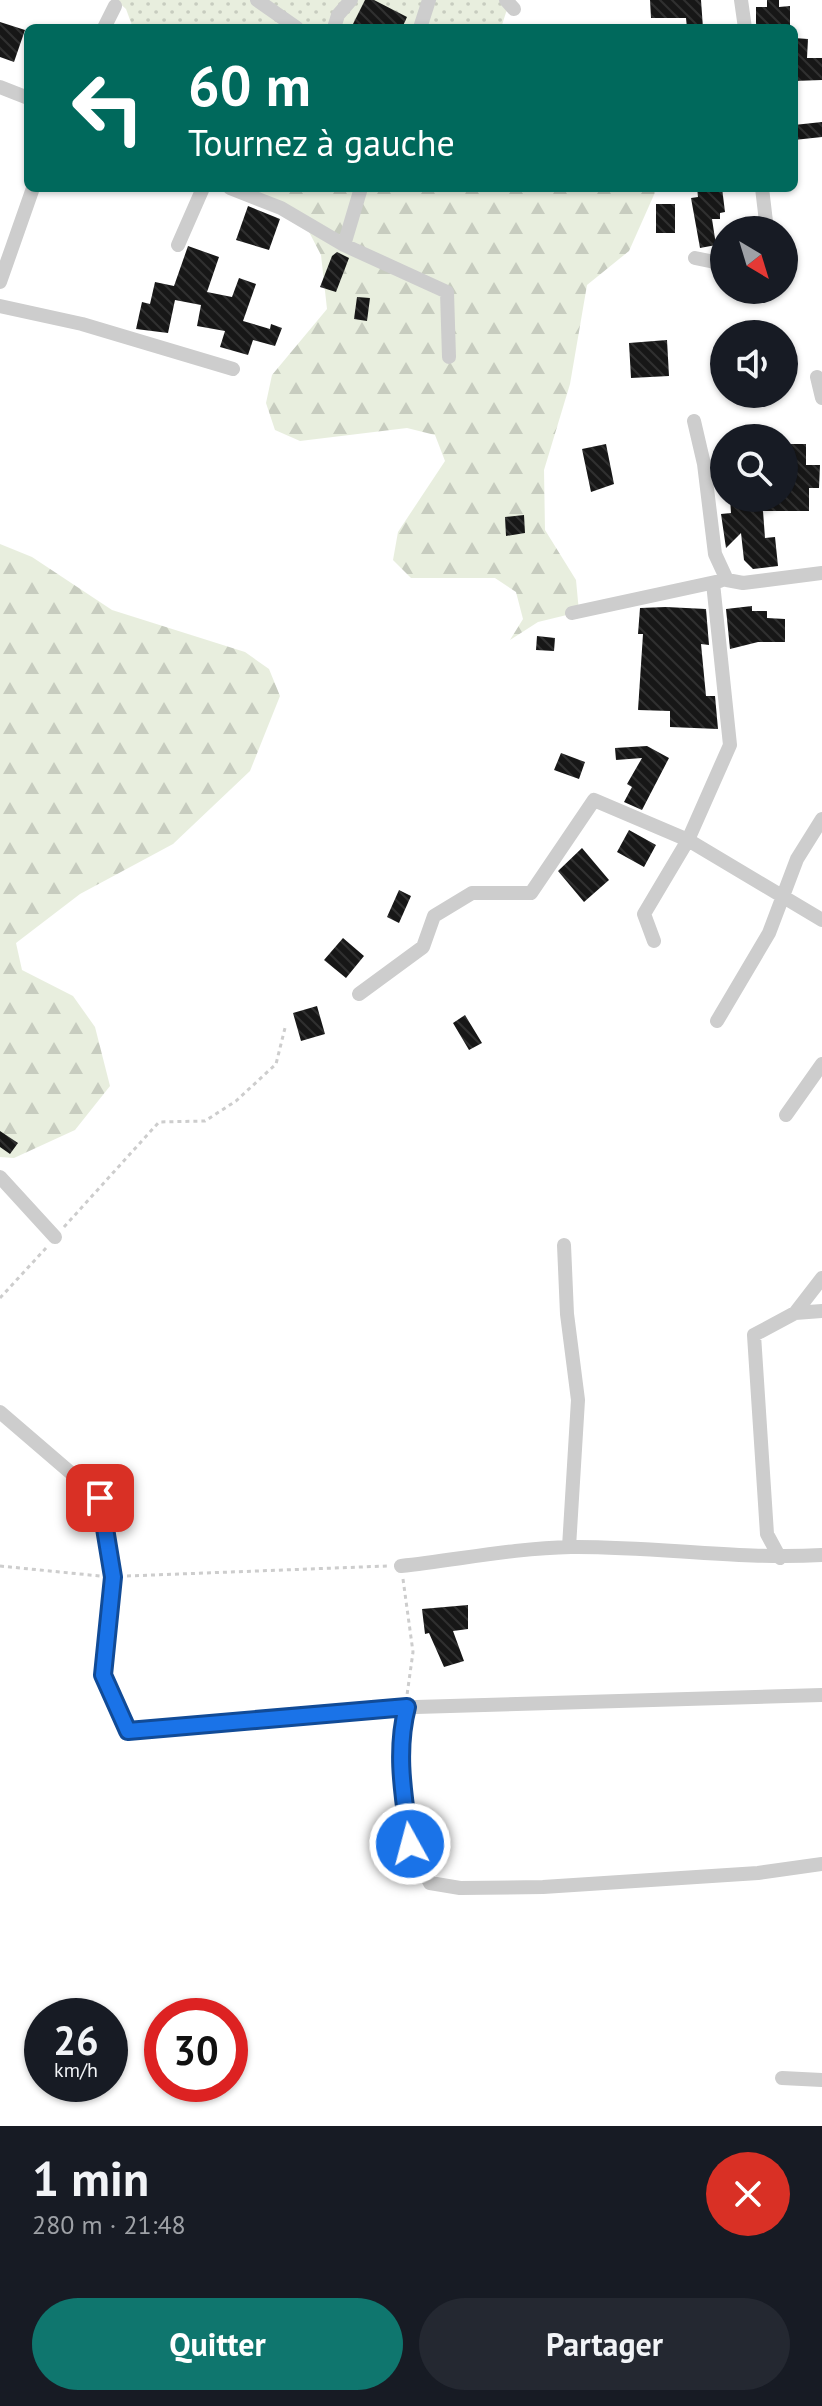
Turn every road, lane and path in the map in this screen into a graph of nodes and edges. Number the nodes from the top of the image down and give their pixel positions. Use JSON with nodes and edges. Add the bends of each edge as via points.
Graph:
{"nodes":[{"id":1,"x":257,"y":0,"type":"edge"},
{"id":2,"x":351,"y":0,"type":"edge"},
{"id":3,"x":429,"y":0,"type":"edge"},
{"id":4,"x":741,"y":0,"type":"edge"},
{"id":5,"x":115,"y":6,"type":"dead end"},
{"id":6,"x":106,"y":24,"type":"edge"},
{"id":7,"x":291,"y":24,"type":"edge"},
{"id":8,"x":335,"y":24,"type":"edge"},
{"id":9,"x":421,"y":24,"type":"edge"},
{"id":10,"x":744,"y":24,"type":"edge"},
{"id":11,"x":0,"y":87,"type":"edge"},
{"id":12,"x":24,"y":96,"type":"edge"},
{"id":13,"x":32,"y":192,"type":"edge"},
{"id":14,"x":201,"y":192,"type":"edge"},
{"id":15,"x":240,"y":192,"type":"edge"},
{"id":16,"x":360,"y":192,"type":"edge"},
{"id":17,"x":762,"y":192,"type":"edge"},
{"id":18,"x":765,"y":216,"type":"edge"},
{"id":19,"x":178,"y":245,"type":"dead end"},
{"id":20,"x":344,"y":245,"type":"junction"},
{"id":21,"x":695,"y":258,"type":"dead end"},
{"id":22,"x":710,"y":261,"type":"edge"},
{"id":23,"x":0,"y":282,"type":"edge"},
{"id":24,"x":0,"y":306,"type":"edge"},
{"id":25,"x":449,"y":357,"type":"dead end"},
{"id":26,"x":233,"y":369,"type":"dead end"},
{"id":27,"x":817,"y":377,"type":"dead end"},
{"id":28,"x":822,"y":398,"type":"edge"},
{"id":29,"x":694,"y":421,"type":"dead end"},
{"id":30,"x":822,"y":573,"type":"edge"},
{"id":31,"x":720,"y":581,"type":"junction"},
{"id":32,"x":572,"y":613,"type":"dead end"},
{"id":33,"x":822,"y":819,"type":"edge"},
{"id":34,"x":688,"y":840,"type":"junction"},
{"id":35,"x":783,"y":897,"type":"junction"},
{"id":36,"x":822,"y":920,"type":"edge"},
{"id":37,"x":654,"y":941,"type":"dead end"},
{"id":38,"x":359,"y":994,"type":"dead end"},
{"id":39,"x":717,"y":1021,"type":"dead end"},
{"id":40,"x":285,"y":1028,"type":"dead end"},
{"id":41,"x":822,"y":1064,"type":"edge"},
{"id":42,"x":786,"y":1115,"type":"dead end"},
{"id":43,"x":0,"y":1177,"type":"edge"},
{"id":44,"x":55,"y":1237,"type":"junction"},
{"id":45,"x":564,"y":1245,"type":"dead end"},
{"id":46,"x":822,"y":1278,"type":"edge"},
{"id":47,"x":0,"y":1298,"type":"edge"},
{"id":48,"x":822,"y":1311,"type":"edge"},
{"id":49,"x":795,"y":1313,"type":"junction"},
{"id":50,"x":0,"y":1412,"type":"edge"},
{"id":51,"x":569,"y":1547,"type":"junction"},
{"id":52,"x":822,"y":1555,"type":"edge"},
{"id":53,"x":780,"y":1558,"type":"junction"},
{"id":54,"x":0,"y":1566,"type":"edge"},
{"id":55,"x":401,"y":1566,"type":"junction"},
{"id":56,"x":113,"y":1577,"type":"junction"},
{"id":57,"x":822,"y":1695,"type":"edge"},
{"id":58,"x":407,"y":1707,"type":"junction"},
{"id":59,"x":822,"y":1864,"type":"edge"},
{"id":60,"x":782,"y":2078,"type":"dead end"},
{"id":61,"x":822,"y":2080,"type":"edge"}],
"edges":[{"from":1,"to":7,"type":"street"},
{"from":2,"to":8,"type":"street"},
{"from":3,"to":9,"type":"street"},
{"from":4,"to":10,"type":"street"},
{"from":5,"to":6,"type":"street"},
{"from":11,"to":12,"type":"street"},
{"from":13,"to":23,"type":"street"},
{"from":14,"to":19,"type":"street"},
{"from":15,"to":20,"type":"street","via":[[281,208]]},
{"from":16,"to":20,"type":"street"},
{"from":17,"to":18,"type":"street"},
{"from":20,"to":25,"type":"street","via":[[447,292]]},
{"from":21,"to":22,"type":"street"},
{"from":24,"to":26,"type":"street","via":[[82,324]]},
{"from":27,"to":28,"type":"street"},
{"from":29,"to":31,"type":"street"},
{"from":30,"to":31,"type":"street"},
{"from":31,"to":32,"type":"street"},
{"from":31,"to":34,"type":"street","via":[[730,745]]},
{"from":33,"to":35,"type":"street","via":[[797,859]]},
{"from":34,"to":35,"type":"street"},
{"from":34,"to":37,"type":"street","via":[[644,914]]},
{"from":34,"to":38,"type":"street","via":[[594,800],[531,893],[472,893],[434,916],[423,947]]},
{"from":35,"to":36,"type":"street"},
{"from":35,"to":39,"type":"street","via":[[769,933]]},
{"from":40,"to":44,"type":"path","via":[[276,1064],[236,1101],[205,1121],[159,1122]]},
{"from":41,"to":42,"type":"street"},
{"from":43,"to":44,"type":"street"},
{"from":44,"to":47,"type":"path"},
{"from":45,"to":51,"type":"street","via":[[578,1400]]},
{"from":46,"to":49,"type":"street"},
{"from":48,"to":49,"type":"street"},
{"from":49,"to":53,"type":"street","via":[[754,1335],[767,1534]]},
{"from":50,"to":56,"type":"street","via":[[100,1498]]},
{"from":51,"to":53,"type":"street"},
{"from":51,"to":55,"type":"street"},
{"from":52,"to":53,"type":"street"},
{"from":54,"to":56,"type":"path"},
{"from":55,"to":56,"type":"path"},
{"from":55,"to":58,"type":"path","via":[[413,1652]]},
{"from":56,"to":58,"type":"street","via":[[103,1675],[128,1731]]},
{"from":57,"to":58,"type":"street"},
{"from":58,"to":59,"type":"street","via":[[401,1777],[410,1844],[430,1883],[543,1887]]},
{"from":60,"to":61,"type":"street"}]}
